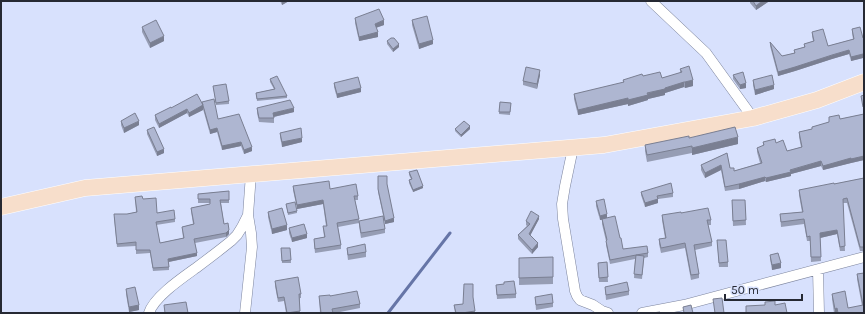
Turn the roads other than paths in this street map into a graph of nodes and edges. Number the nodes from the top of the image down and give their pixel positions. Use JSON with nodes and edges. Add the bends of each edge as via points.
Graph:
{"nodes":[{"id":1,"x":651,"y":1,"type":"edge"},
{"id":2,"x":864,"y":82,"type":"edge"},
{"id":3,"x":753,"y":118,"type":"junction"},
{"id":4,"x":573,"y":148,"type":"junction"},
{"id":5,"x":251,"y":174,"type":"junction"},
{"id":6,"x":1,"y":207,"type":"edge"},
{"id":7,"x":248,"y":215,"type":"junction"},
{"id":8,"x":864,"y":257,"type":"edge"},
{"id":9,"x":818,"y":270,"type":"junction"},
{"id":10,"x":149,"y":313,"type":"edge"},
{"id":11,"x":245,"y":313,"type":"edge"},
{"id":12,"x":608,"y":313,"type":"edge"},
{"id":13,"x":642,"y":313,"type":"edge"},
{"id":14,"x":819,"y":313,"type":"edge"}],
"edges":[{"from":1,"to":3,"type":"street","via":[[706,53]]},
{"from":2,"to":3,"type":"main road","via":[[817,100]]},
{"from":3,"to":4,"type":"main road","via":[[604,145]]},
{"from":4,"to":5,"type":"main road"},
{"from":4,"to":12,"type":"street","via":[[562,204],[575,291],[580,300]]},
{"from":5,"to":6,"type":"main road","via":[[85,188]]},
{"from":5,"to":7,"type":"street"},
{"from":7,"to":10,"type":"street","via":[[232,241],[172,285]]},
{"from":7,"to":11,"type":"street","via":[[252,247]]},
{"from":8,"to":9,"type":"street"},
{"from":9,"to":13,"type":"street","via":[[684,305]]},
{"from":9,"to":14,"type":"street"}]}
